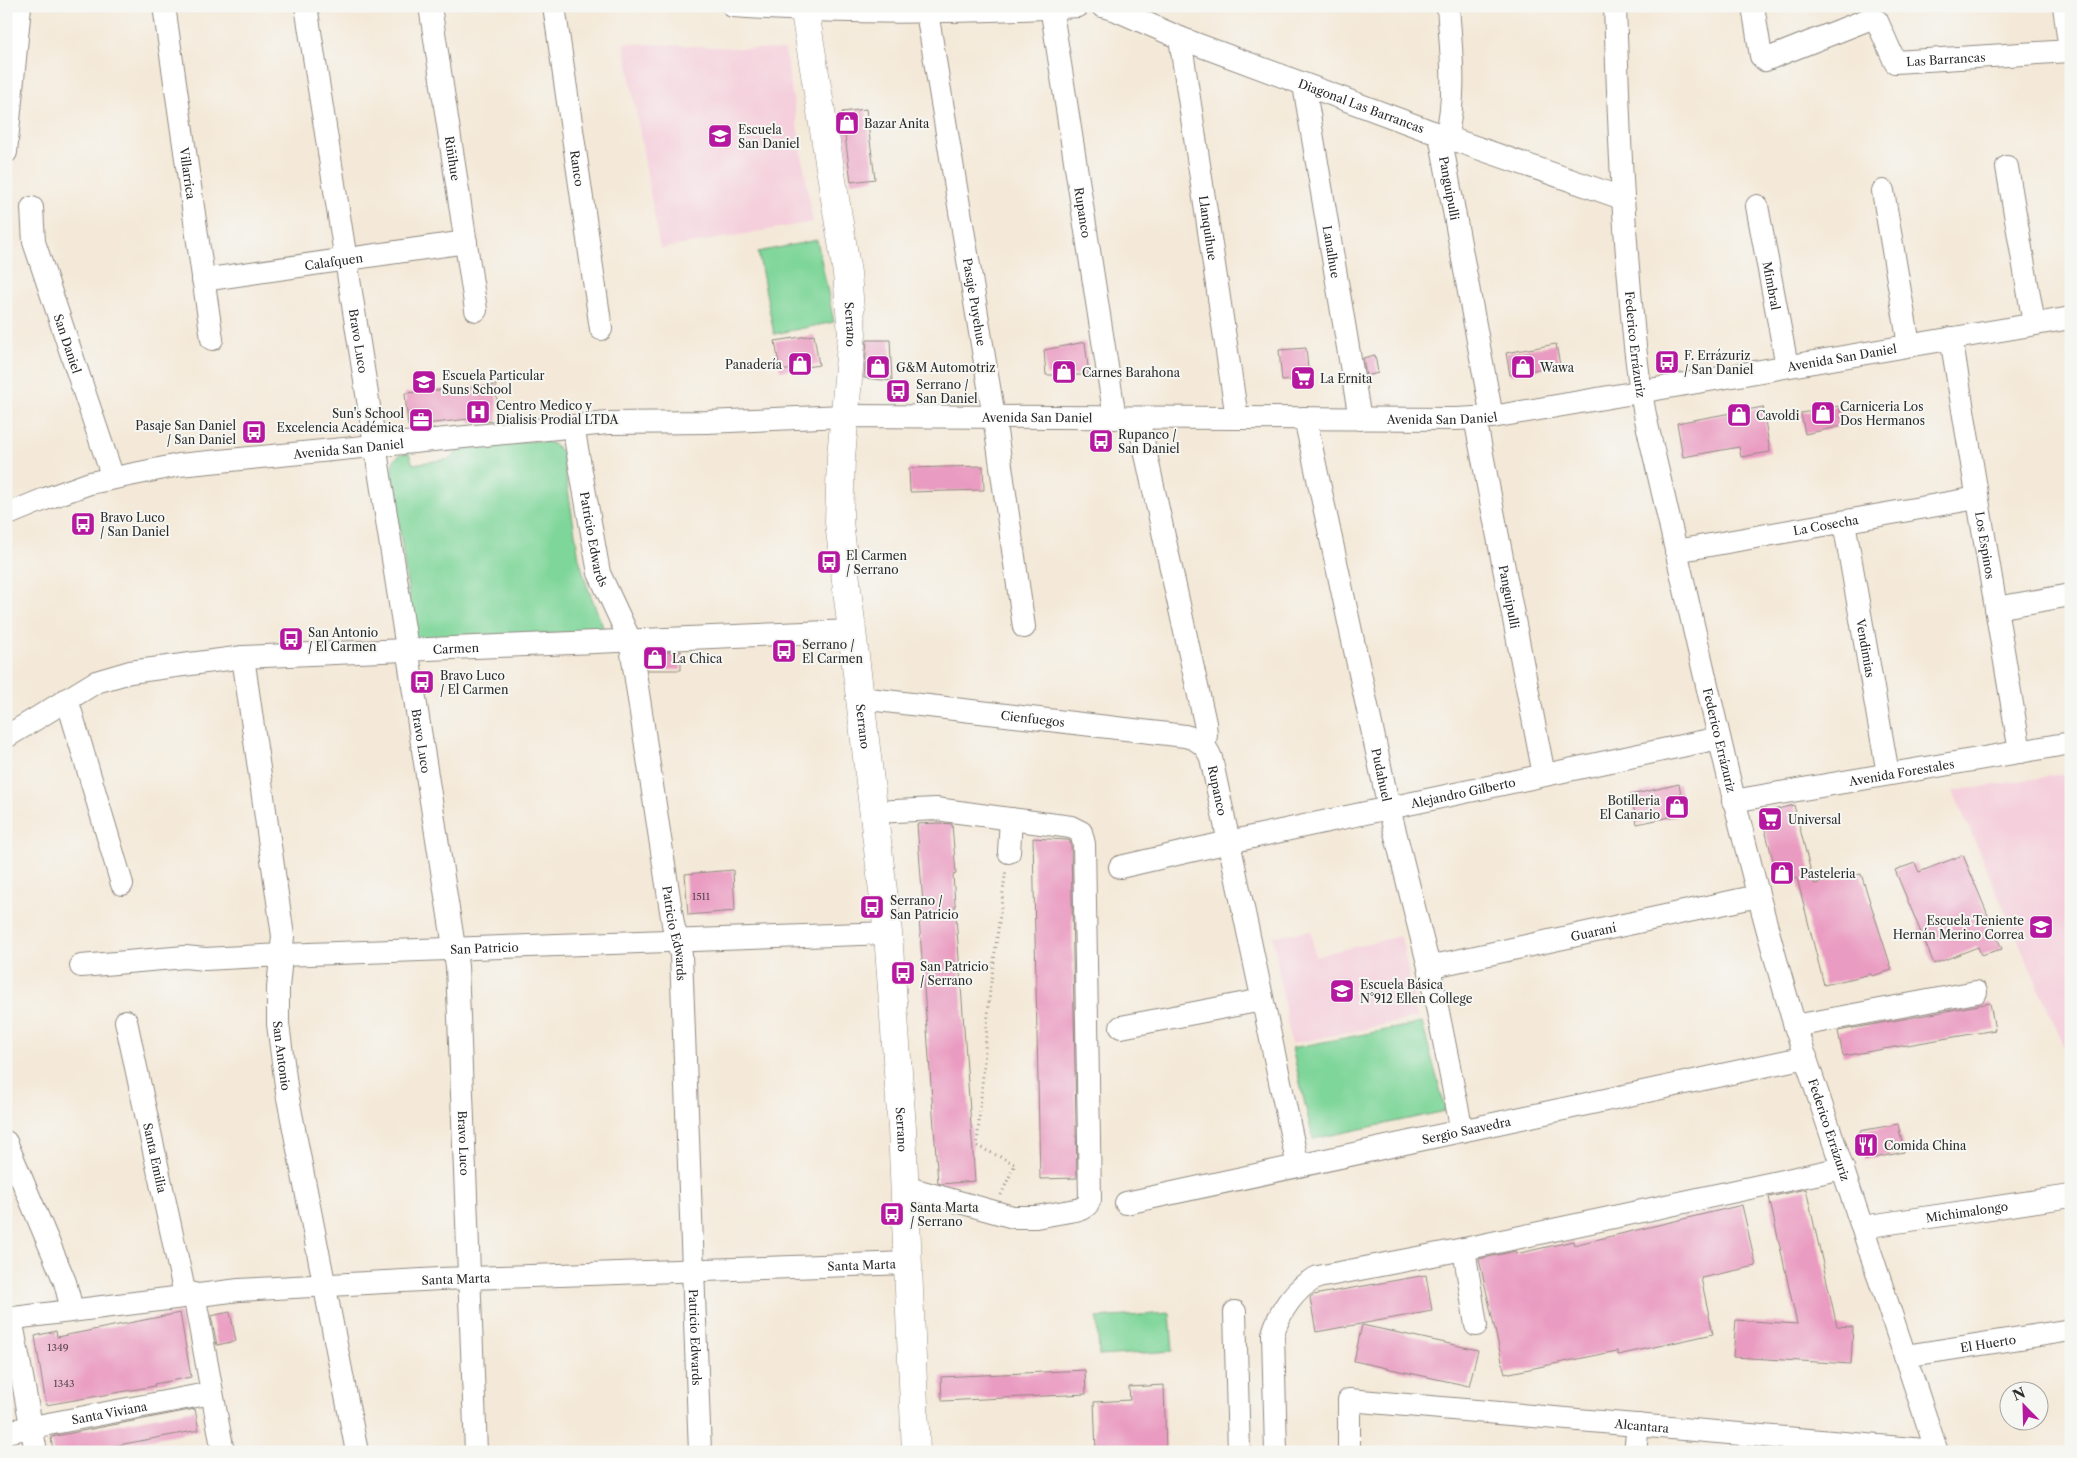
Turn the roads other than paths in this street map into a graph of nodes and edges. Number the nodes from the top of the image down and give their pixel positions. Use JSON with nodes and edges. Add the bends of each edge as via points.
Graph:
{"nodes":[{"id":1,"x":20,"y":6,"type":"edge"},
{"id":2,"x":164,"y":6,"type":"edge"},
{"id":3,"x":306,"y":6,"type":"edge"},
{"id":4,"x":430,"y":6,"type":"edge"},
{"id":5,"x":554,"y":6,"type":"edge"},
{"id":6,"x":733,"y":6,"type":"edge"},
{"id":7,"x":1078,"y":6,"type":"edge"},
{"id":8,"x":1102,"y":6,"type":"edge"},
{"id":9,"x":1448,"y":6,"type":"edge"},
{"id":10,"x":1614,"y":6,"type":"edge"},
{"id":11,"x":1753,"y":6,"type":"edge"},
{"id":12,"x":2064,"y":6,"type":"edge"},
{"id":13,"x":1051,"y":7,"type":"edge"},
{"id":14,"x":804,"y":8,"type":"edge"},
{"id":15,"x":927,"y":9,"type":"edge"},
{"id":16,"x":1180,"y":38,"type":"junction"},
{"id":17,"x":2070,"y":51,"type":"edge"},
{"id":18,"x":1304,"y":85,"type":"junction"},
{"id":19,"x":1443,"y":136,"type":"junction"},
{"id":20,"x":6,"y":152,"type":"edge"},
{"id":21,"x":2006,"y":168,"type":"dead end"},
{"id":22,"x":1883,"y":191,"type":"dead end"},
{"id":23,"x":1622,"y":198,"type":"junction"},
{"id":24,"x":1757,"y":206,"type":"dead end"},
{"id":25,"x":32,"y":208,"type":"dead end"},
{"id":26,"x":466,"y":242,"type":"junction"},
{"id":27,"x":346,"y":259,"type":"junction"},
{"id":28,"x":203,"y":280,"type":"junction"},
{"id":29,"x":476,"y":310,"type":"dead end"},
{"id":30,"x":2071,"y":318,"type":"edge"},
{"id":31,"x":2034,"y":324,"type":"junction"},
{"id":32,"x":601,"y":329,"type":"dead end"},
{"id":33,"x":1950,"y":338,"type":"junction"},
{"id":34,"x":212,"y":339,"type":"dead end"},
{"id":35,"x":1909,"y":345,"type":"junction"},
{"id":36,"x":1787,"y":366,"type":"junction"},
{"id":37,"x":1640,"y":391,"type":"junction"},
{"id":38,"x":844,"y":416,"type":"junction"},
{"id":39,"x":994,"y":417,"type":"junction"},
{"id":40,"x":1114,"y":418,"type":"junction"},
{"id":41,"x":1138,"y":418,"type":"junction"},
{"id":42,"x":1237,"y":418,"type":"junction"},
{"id":43,"x":1306,"y":418,"type":"junction"},
{"id":44,"x":1483,"y":418,"type":"junction"},
{"id":45,"x":1360,"y":419,"type":"junction"},
{"id":46,"x":573,"y":426,"type":"junction"},
{"id":47,"x":375,"y":446,"type":"junction"},
{"id":48,"x":113,"y":478,"type":"junction"},
{"id":49,"x":1977,"y":498,"type":"junction"},
{"id":50,"x":6,"y":515,"type":"edge"},
{"id":51,"x":1844,"y":522,"type":"junction"},
{"id":52,"x":1676,"y":551,"type":"junction"},
{"id":53,"x":2071,"y":595,"type":"edge"},
{"id":54,"x":1996,"y":608,"type":"junction"},
{"id":55,"x":1024,"y":627,"type":"dead end"},
{"id":56,"x":852,"y":631,"type":"junction"},
{"id":57,"x":630,"y":640,"type":"junction"},
{"id":58,"x":407,"y":649,"type":"junction"},
{"id":59,"x":243,"y":657,"type":"junction"},
{"id":60,"x":860,"y":698,"type":"junction"},
{"id":61,"x":67,"y":699,"type":"junction"},
{"id":62,"x":6,"y":737,"type":"edge"},
{"id":63,"x":1719,"y":738,"type":"junction"},
{"id":64,"x":2071,"y":743,"type":"edge"},
{"id":65,"x":1204,"y":745,"type":"junction"},
{"id":66,"x":2020,"y":752,"type":"junction"},
{"id":67,"x":1888,"y":774,"type":"junction"},
{"id":68,"x":1544,"y":775,"type":"junction"},
{"id":69,"x":1733,"y":801,"type":"junction"},
{"id":70,"x":1389,"y":808,"type":"junction"},
{"id":71,"x":875,"y":812,"type":"junction"},
{"id":72,"x":1011,"y":819,"type":"junction"},
{"id":73,"x":1229,"y":842,"type":"junction"},
{"id":74,"x":1009,"y":852,"type":"road end"},
{"id":75,"x":1120,"y":867,"type":"dead end"},
{"id":76,"x":122,"y":884,"type":"dead end"},
{"id":77,"x":1758,"y":896,"type":"junction"},
{"id":78,"x":888,"y":933,"type":"junction"},
{"id":79,"x":677,"y":941,"type":"junction"},
{"id":80,"x":455,"y":948,"type":"junction"},
{"id":81,"x":282,"y":954,"type":"junction"},
{"id":82,"x":81,"y":966,"type":"dead end"},
{"id":83,"x":1429,"y":967,"type":"junction"},
{"id":84,"x":1976,"y":992,"type":"dead end"},
{"id":85,"x":1262,"y":1000,"type":"junction"},
{"id":86,"x":126,"y":1020,"type":"dead end"},
{"id":87,"x":1795,"y":1026,"type":"junction"},
{"id":88,"x":1121,"y":1027,"type":"dead end"},
{"id":89,"x":1806,"y":1057,"type":"junction"},
{"id":90,"x":1462,"y":1131,"type":"junction"},
{"id":91,"x":6,"y":1142,"type":"edge"},
{"id":92,"x":1298,"y":1166,"type":"junction"},
{"id":93,"x":1843,"y":1168,"type":"junction"},
{"id":94,"x":905,"y":1188,"type":"junction"},
{"id":95,"x":2071,"y":1196,"type":"edge"},
{"id":96,"x":1126,"y":1203,"type":"dead end"},
{"id":97,"x":1863,"y":1227,"type":"junction"},
{"id":98,"x":1464,"y":1249,"type":"junction"},
{"id":99,"x":908,"y":1263,"type":"junction"},
{"id":100,"x":694,"y":1270,"type":"junction"},
{"id":101,"x":470,"y":1278,"type":"junction"},
{"id":102,"x":324,"y":1285,"type":"junction"},
{"id":103,"x":189,"y":1295,"type":"junction"},
{"id":104,"x":72,"y":1310,"type":"junction"},
{"id":105,"x":1236,"y":1312,"type":"dead end"},
{"id":106,"x":9,"y":1318,"type":"edge"},
{"id":107,"x":1476,"y":1325,"type":"dead end"},
{"id":108,"x":2071,"y":1330,"type":"edge"},
{"id":109,"x":1905,"y":1356,"type":"junction"},
{"id":110,"x":212,"y":1393,"type":"junction"},
{"id":111,"x":1638,"y":1425,"type":"junction"},
{"id":112,"x":31,"y":1426,"type":"junction"},
{"id":113,"x":6,"y":1432,"type":"edge"},
{"id":114,"x":1936,"y":1451,"type":"edge"},
{"id":115,"x":36,"y":1452,"type":"edge"},
{"id":116,"x":223,"y":1452,"type":"edge"},
{"id":117,"x":357,"y":1452,"type":"edge"},
{"id":118,"x":476,"y":1452,"type":"edge"},
{"id":119,"x":700,"y":1452,"type":"edge"},
{"id":120,"x":916,"y":1452,"type":"edge"},
{"id":121,"x":1239,"y":1452,"type":"edge"},
{"id":122,"x":1276,"y":1452,"type":"edge"},
{"id":123,"x":1349,"y":1452,"type":"edge"},
{"id":124,"x":1635,"y":1452,"type":"edge"}],
"edges":[{"from":1,"to":20,"type":"street"},
{"from":2,"to":28,"type":"street","name":"Villarrica"},
{"from":3,"to":27,"type":"street","name":"Bravo Luco"},
{"from":4,"to":26,"type":"street","name":"Riñihue"},
{"from":5,"to":32,"type":"street","name":"Ranco"},
{"from":6,"to":14,"type":"street"},
{"from":7,"to":13,"type":"street"},
{"from":8,"to":16,"type":"street","name":"Diagonal Las Barrancas"},
{"from":9,"to":19,"type":"street","name":"Panguipulli","via":[[1454,90],[1451,118]]},
{"from":10,"to":23,"type":"street","name":"Federico Errázuriz"},
{"from":11,"to":17,"type":"street","name":"Las Barrancas","via":[[1761,56],[1766,60],[1869,19],[1877,21],[1895,62]]},
{"from":12,"to":17,"type":"street"},
{"from":13,"to":15,"type":"street"},
{"from":13,"to":40,"type":"street","name":"Rupanco"},
{"from":14,"to":15,"type":"street"},
{"from":14,"to":38,"type":"main road","name":"Serrano","via":[[850,298],[852,356]]},
{"from":15,"to":39,"type":"street","name":"Pasaje Puyehue"},
{"from":16,"to":18,"type":"street","name":"Diagonal Las Barrancas"},
{"from":16,"to":42,"type":"street","name":"Llanquihue"},
{"from":18,"to":19,"type":"street","name":"Diagonal Las Barrancas"},
{"from":18,"to":45,"type":"street","name":"Lanalhue"},
{"from":19,"to":23,"type":"street","name":"Diagonal Las Barrancas"},
{"from":19,"to":44,"type":"street","name":"Panguipulli"},
{"from":21,"to":31,"type":"street"},
{"from":22,"to":35,"type":"street"},
{"from":23,"to":37,"type":"street","name":"Federico Errázuriz"},
{"from":24,"to":36,"type":"street","name":"Mimbral"},
{"from":25,"to":48,"type":"street","name":"San Daniel","via":[[34,242]]},
{"from":26,"to":27,"type":"street","name":"Calafquen"},
{"from":26,"to":29,"type":"street","name":"Riñihue"},
{"from":27,"to":28,"type":"street","name":"Calafquen"},
{"from":27,"to":47,"type":"street","name":"Bravo Luco"},
{"from":28,"to":34,"type":"street","name":"Villarrica"},
{"from":30,"to":31,"type":"street","name":"Avenida San Daniel"},
{"from":31,"to":33,"type":"street","name":"Avenida San Daniel"},
{"from":33,"to":35,"type":"street","name":"Avenida San Daniel"},
{"from":33,"to":49,"type":"street","name":"Los Espinos"},
{"from":35,"to":36,"type":"street","name":"Avenida San Daniel"},
{"from":36,"to":37,"type":"street","name":"Avenida San Daniel"},
{"from":37,"to":44,"type":"street","name":"Avenida San Daniel"},
{"from":37,"to":52,"type":"street","name":"Federico Errázuriz"},
{"from":38,"to":39,"type":"street","name":"Avenida San Daniel"},
{"from":38,"to":46,"type":"street","name":"Avenida San Daniel"},
{"from":38,"to":56,"type":"main road","name":"Serrano","via":[[839,522]]},
{"from":39,"to":40,"type":"street","name":"Avenida San Daniel"},
{"from":39,"to":55,"type":"street","name":"Pasaje Puyehue"},
{"from":40,"to":41,"type":"street","name":"Avenida San Daniel"},
{"from":41,"to":42,"type":"street","name":"Avenida San Daniel"},
{"from":41,"to":65,"type":"street","name":"Rupanco","via":[[1205,723]]},
{"from":42,"to":43,"type":"street","name":"Avenida San Daniel"},
{"from":43,"to":45,"type":"street","name":"Avenida San Daniel"},
{"from":43,"to":70,"type":"street","name":"Pudahuel"},
{"from":44,"to":45,"type":"street","name":"Avenida San Daniel"},
{"from":44,"to":68,"type":"street","name":"Panguipulli"},
{"from":46,"to":47,"type":"street","name":"Avenida San Daniel"},
{"from":46,"to":57,"type":"street","name":"Patricio Edwards","via":[[599,573]]},
{"from":47,"to":48,"type":"street","name":"Avenida San Daniel","via":[[214,460]]},
{"from":47,"to":58,"type":"street","name":"Bravo Luco"},
{"from":48,"to":50,"type":"street","name":"Avenida San Daniel","via":[[45,498]]},
{"from":49,"to":51,"type":"street","name":"La Cosecha"},
{"from":49,"to":54,"type":"street","name":"Los Espinos"},
{"from":51,"to":52,"type":"street","name":"La Cosecha"},
{"from":51,"to":67,"type":"street","name":"Vendimias"},
{"from":52,"to":63,"type":"street","name":"Federico Errázuriz"},
{"from":53,"to":54,"type":"street"},
{"from":54,"to":66,"type":"street","name":"Los Espinos"},
{"from":56,"to":57,"type":"street","name":"Carmen"},
{"from":56,"to":60,"type":"main road","name":"Serrano"},
{"from":57,"to":58,"type":"street","name":"Carmen"},
{"from":57,"to":79,"type":"street","name":"Patricio Edwards"},
{"from":58,"to":59,"type":"street","name":"Carmen"},
{"from":58,"to":80,"type":"street","name":"Bravo Luco"},
{"from":59,"to":61,"type":"street","name":"Carmen","via":[[130,672],[96,682]]},
{"from":59,"to":81,"type":"street","name":"San Antonio","via":[[283,936]]},
{"from":60,"to":65,"type":"street","name":"Cienfuegos","via":[[1185,736]]},
{"from":60,"to":71,"type":"main road","name":"Serrano"},
{"from":61,"to":62,"type":"street","name":"Carmen"},
{"from":61,"to":76,"type":"street"},
{"from":63,"to":68,"type":"street","name":"Alejandro Gilberto"},
{"from":63,"to":69,"type":"street","name":"Federico Errázuriz"},
{"from":64,"to":66,"type":"street","name":"Avenida Forestales"},
{"from":65,"to":73,"type":"street","name":"Rupanco","via":[[1211,758]]},
{"from":66,"to":67,"type":"street","name":"Avenida Forestales"},
{"from":67,"to":69,"type":"street","name":"Avenida Forestales"},
{"from":68,"to":70,"type":"street","name":"Alejandro Gilberto"},
{"from":69,"to":77,"type":"street","name":"Federico Errázuriz"},
{"from":70,"to":73,"type":"street","name":"Alejandro Gilberto"},
{"from":70,"to":83,"type":"street","name":"Pudahuel"},
{"from":71,"to":72,"type":"street","via":[[936,809]]},
{"from":71,"to":78,"type":"main road","name":"Serrano"},
{"from":72,"to":74,"type":"street"},
{"from":72,"to":94,"type":"street","via":[[1071,827],[1081,832],[1084,838],[1091,1192],[1087,1205],[1073,1211],[1025,1218]]},
{"from":73,"to":75,"type":"street","name":"Alejandro Gilberto"},
{"from":73,"to":85,"type":"street","name":"Rupanco"},
{"from":77,"to":83,"type":"street","name":"Guaraní"},
{"from":77,"to":87,"type":"street","name":"Federico Errázuriz"},
{"from":78,"to":79,"type":"street","name":"San Patricio"},
{"from":78,"to":94,"type":"main road","name":"Serrano"},
{"from":79,"to":80,"type":"street","name":"San Patricio"},
{"from":79,"to":100,"type":"street","name":"Patricio Edwards","via":[[681,955]]},
{"from":80,"to":81,"type":"street","name":"San Patricio"},
{"from":80,"to":101,"type":"street","name":"Bravo Luco"},
{"from":81,"to":82,"type":"street","name":"San Patricio"},
{"from":81,"to":102,"type":"street","name":"San Antonio","via":[[278,1006],[282,1057]]},
{"from":83,"to":90,"type":"street","name":"Pudahuel"},
{"from":84,"to":87,"type":"street"},
{"from":85,"to":88,"type":"street"},
{"from":85,"to":92,"type":"street","name":"Rupanco"},
{"from":86,"to":103,"type":"street","name":"Santa Emilia"},
{"from":87,"to":89,"type":"street","name":"Federico Errázuriz"},
{"from":89,"to":90,"type":"street","name":"Sergio Saavedra"},
{"from":89,"to":93,"type":"street","name":"Federico Errázuriz"},
{"from":90,"to":92,"type":"street","name":"Sergio Saavedra"},
{"from":91,"to":104,"type":"street","via":[[65,1282]]},
{"from":92,"to":96,"type":"street","name":"Sergio Saavedra"},
{"from":93,"to":97,"type":"street","name":"Federico Errázuriz"},
{"from":93,"to":98,"type":"street"},
{"from":94,"to":99,"type":"main road","name":"Serrano"},
{"from":95,"to":97,"type":"street","name":"Michimalongo"},
{"from":97,"to":109,"type":"street","name":"Federico Errázuriz"},
{"from":98,"to":107,"type":"street"},
{"from":98,"to":122,"type":"street","via":[[1318,1277],[1300,1287],[1276,1323],[1274,1334]]},
{"from":99,"to":100,"type":"street","name":"Santa Marta"},
{"from":99,"to":120,"type":"main road","name":"Serrano"},
{"from":100,"to":101,"type":"street","name":"Santa Marta"},
{"from":100,"to":119,"type":"street","name":"Patricio Edwards"},
{"from":101,"to":102,"type":"street","name":"Santa Marta"},
{"from":101,"to":118,"type":"street","name":"Bravo Luco"},
{"from":102,"to":103,"type":"street","name":"Santa Marta"},
{"from":102,"to":117,"type":"street","name":"San Antonio"},
{"from":103,"to":104,"type":"street","name":"Santa Marta"},
{"from":103,"to":110,"type":"street","name":"Santa Emilia"},
{"from":104,"to":106,"type":"street","name":"Santa Marta"},
{"from":105,"to":121,"type":"street"},
{"from":106,"to":112,"type":"street"},
{"from":108,"to":109,"type":"street","name":"El Huerto"},
{"from":109,"to":114,"type":"street","name":"Federico Errázuriz"},
{"from":110,"to":112,"type":"street","name":"Santa Viviana"},
{"from":110,"to":116,"type":"street","name":"Santa Emilia"},
{"from":111,"to":114,"type":"street","name":"Alcantara"},
{"from":111,"to":123,"type":"street","name":"Alcantara","via":[[1349,1400]]},
{"from":111,"to":124,"type":"street"},
{"from":112,"to":113,"type":"street","name":"Santa Viviana"},
{"from":112,"to":115,"type":"street"}]}
